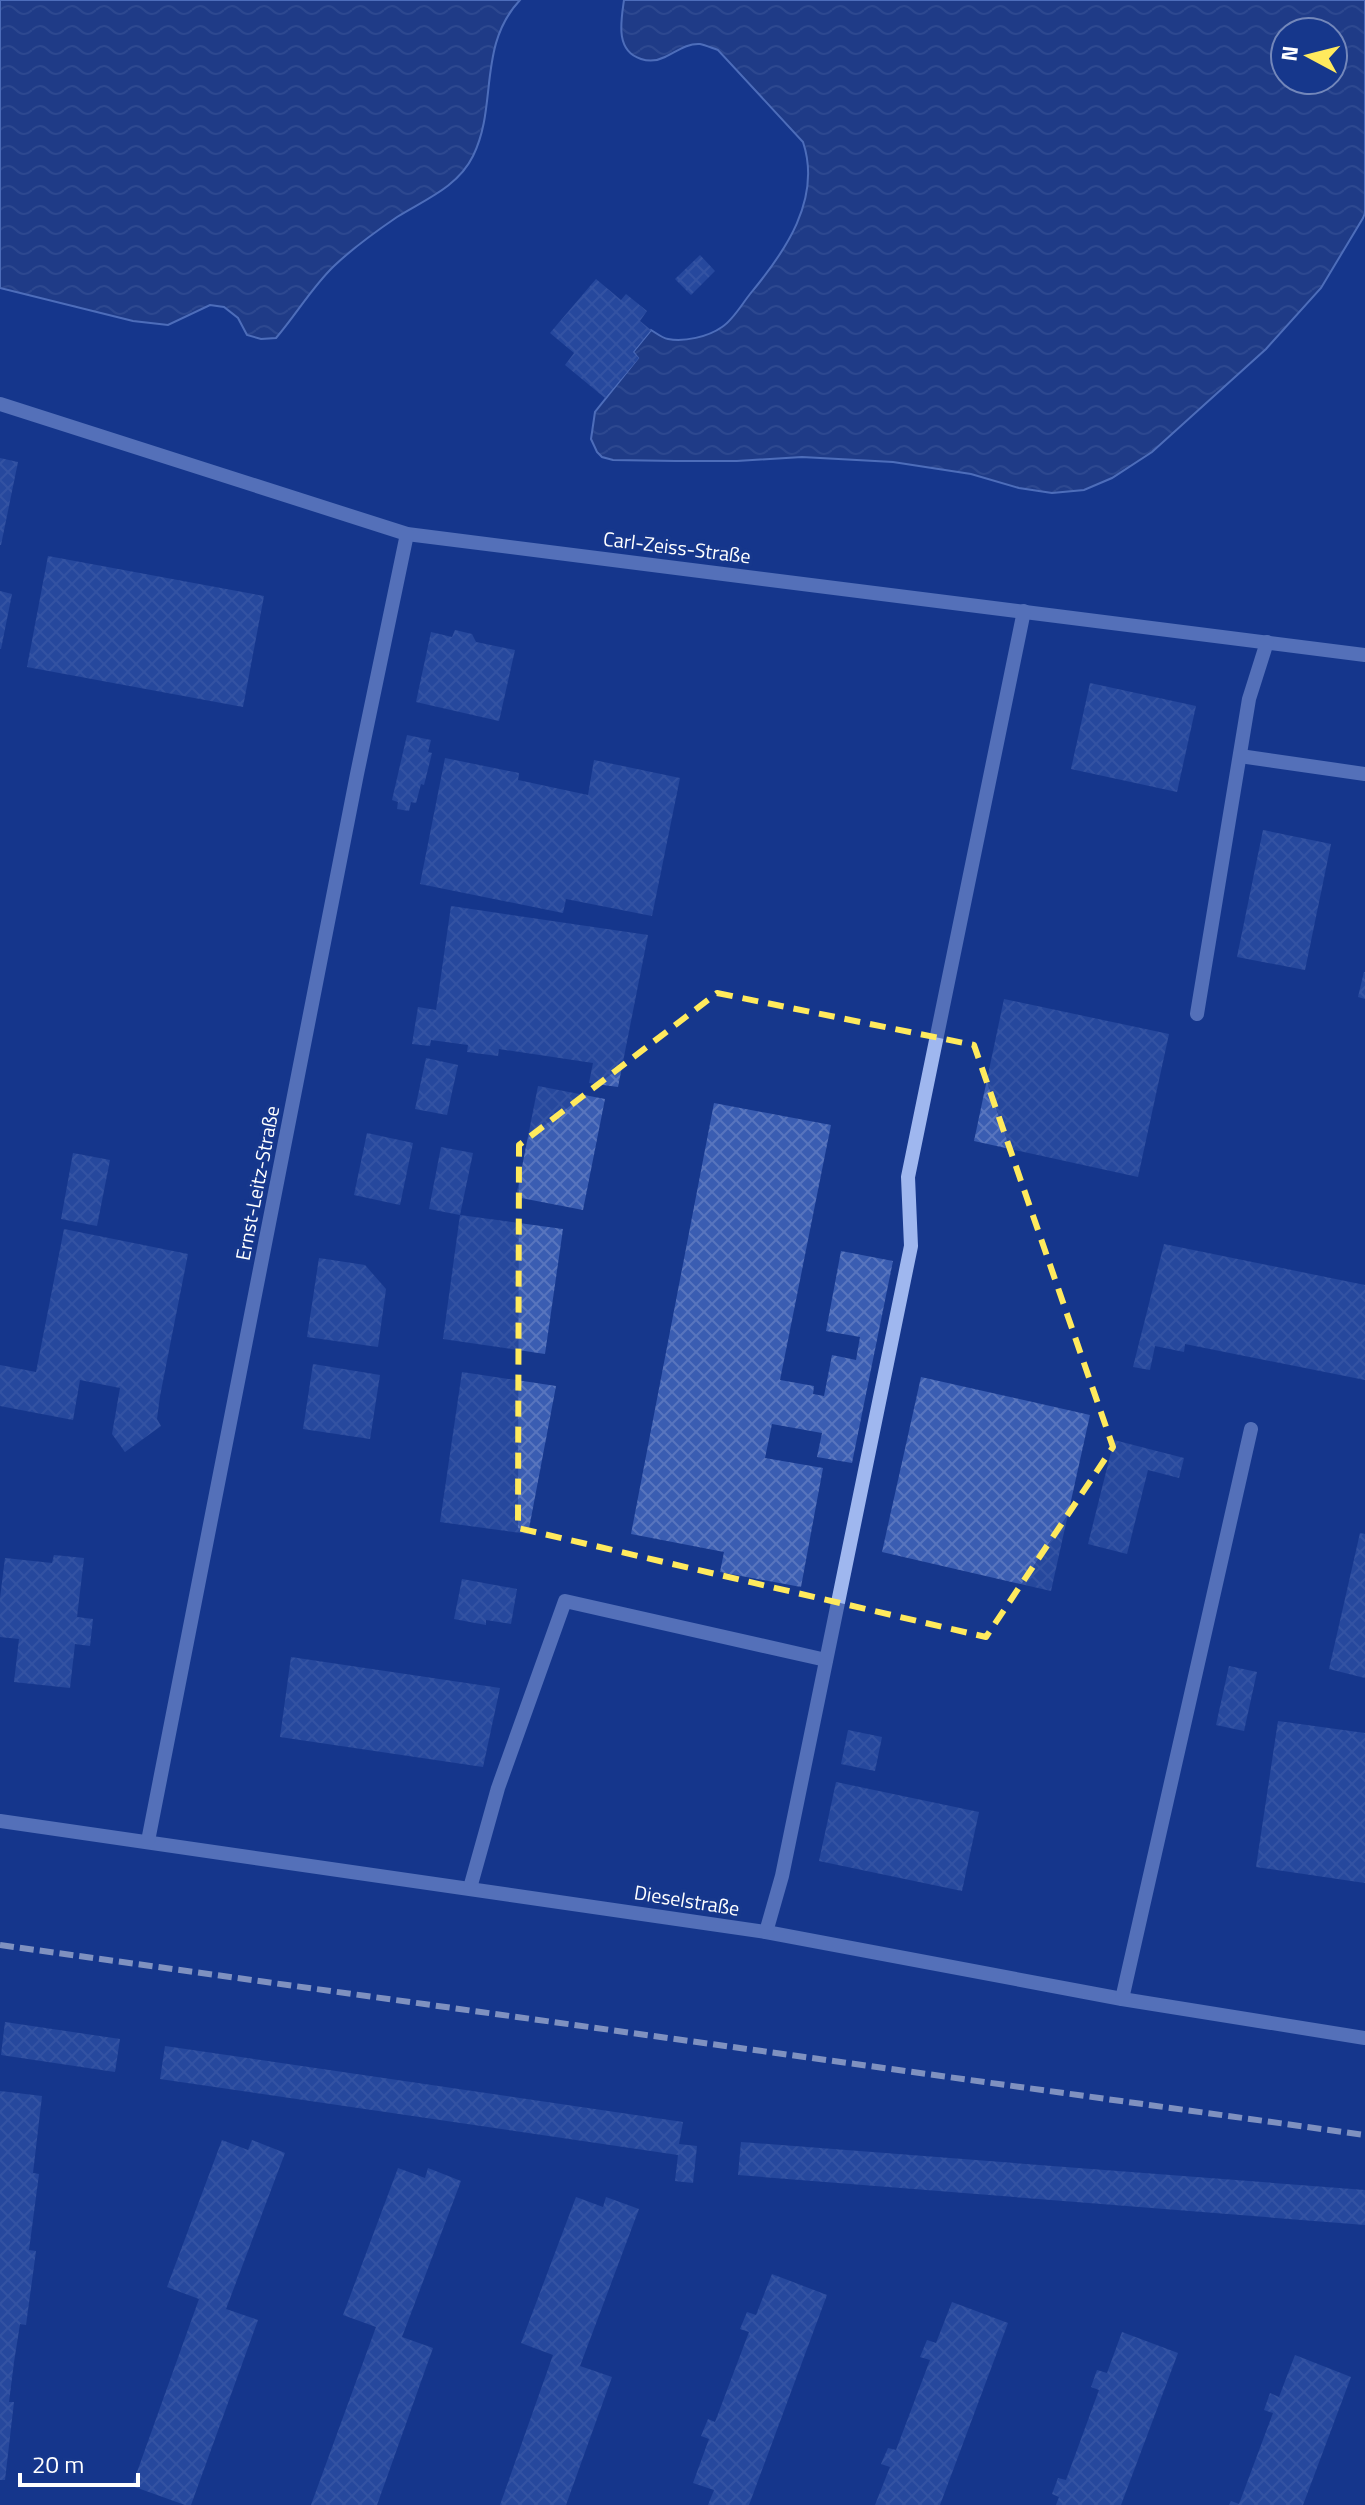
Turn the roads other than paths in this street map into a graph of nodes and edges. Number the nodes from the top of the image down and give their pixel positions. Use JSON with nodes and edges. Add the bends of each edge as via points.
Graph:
{"nodes":[{"id":1,"x":0,"y":404,"type":"edge"},
{"id":2,"x":407,"y":534,"type":"junction"},
{"id":3,"x":1024,"y":611,"type":"junction"},
{"id":4,"x":1267,"y":642,"type":"junction"},
{"id":5,"x":1365,"y":655,"type":"edge"},
{"id":6,"x":1240,"y":756,"type":"junction"},
{"id":7,"x":1365,"y":774,"type":"edge"},
{"id":8,"x":1197,"y":1014,"type":"dead end"},
{"id":9,"x":1251,"y":1429,"type":"dead end"},
{"id":10,"x":826,"y":1660,"type":"junction"},
{"id":11,"x":0,"y":1821,"type":"edge"},
{"id":12,"x":148,"y":1841,"type":"junction"},
{"id":13,"x":470,"y":1888,"type":"junction"},
{"id":14,"x":766,"y":1932,"type":"junction"},
{"id":15,"x":1122,"y":1999,"type":"junction"},
{"id":16,"x":1365,"y":2038,"type":"edge"}],
"edges":[{"from":1,"to":2,"type":"street","name":"Carl-Zeiss-Straße"},
{"from":2,"to":3,"type":"street","name":"Carl-Zeiss-Straße"},
{"from":2,"to":12,"type":"street","name":"Ernst-Leitz-Straße"},
{"from":3,"to":4,"type":"street","name":"Carl-Zeiss-Straße"},
{"from":3,"to":10,"type":"street","via":[[908,1177],[911,1246]]},
{"from":4,"to":5,"type":"street","name":"Carl-Zeiss-Straße"},
{"from":4,"to":6,"type":"street","via":[[1249,699]]},
{"from":6,"to":7,"type":"street"},
{"from":6,"to":8,"type":"street"},
{"from":9,"to":15,"type":"street"},
{"from":10,"to":13,"type":"street","via":[[565,1601],[498,1788]]},
{"from":10,"to":14,"type":"street"},
{"from":11,"to":12,"type":"street","name":"Dieselstraße"},
{"from":12,"to":13,"type":"street","name":"Dieselstraße"},
{"from":13,"to":14,"type":"street","name":"Dieselstraße"},
{"from":14,"to":15,"type":"street","name":"Dieselstraße"},
{"from":15,"to":16,"type":"street","name":"Dieselstraße"}]}
